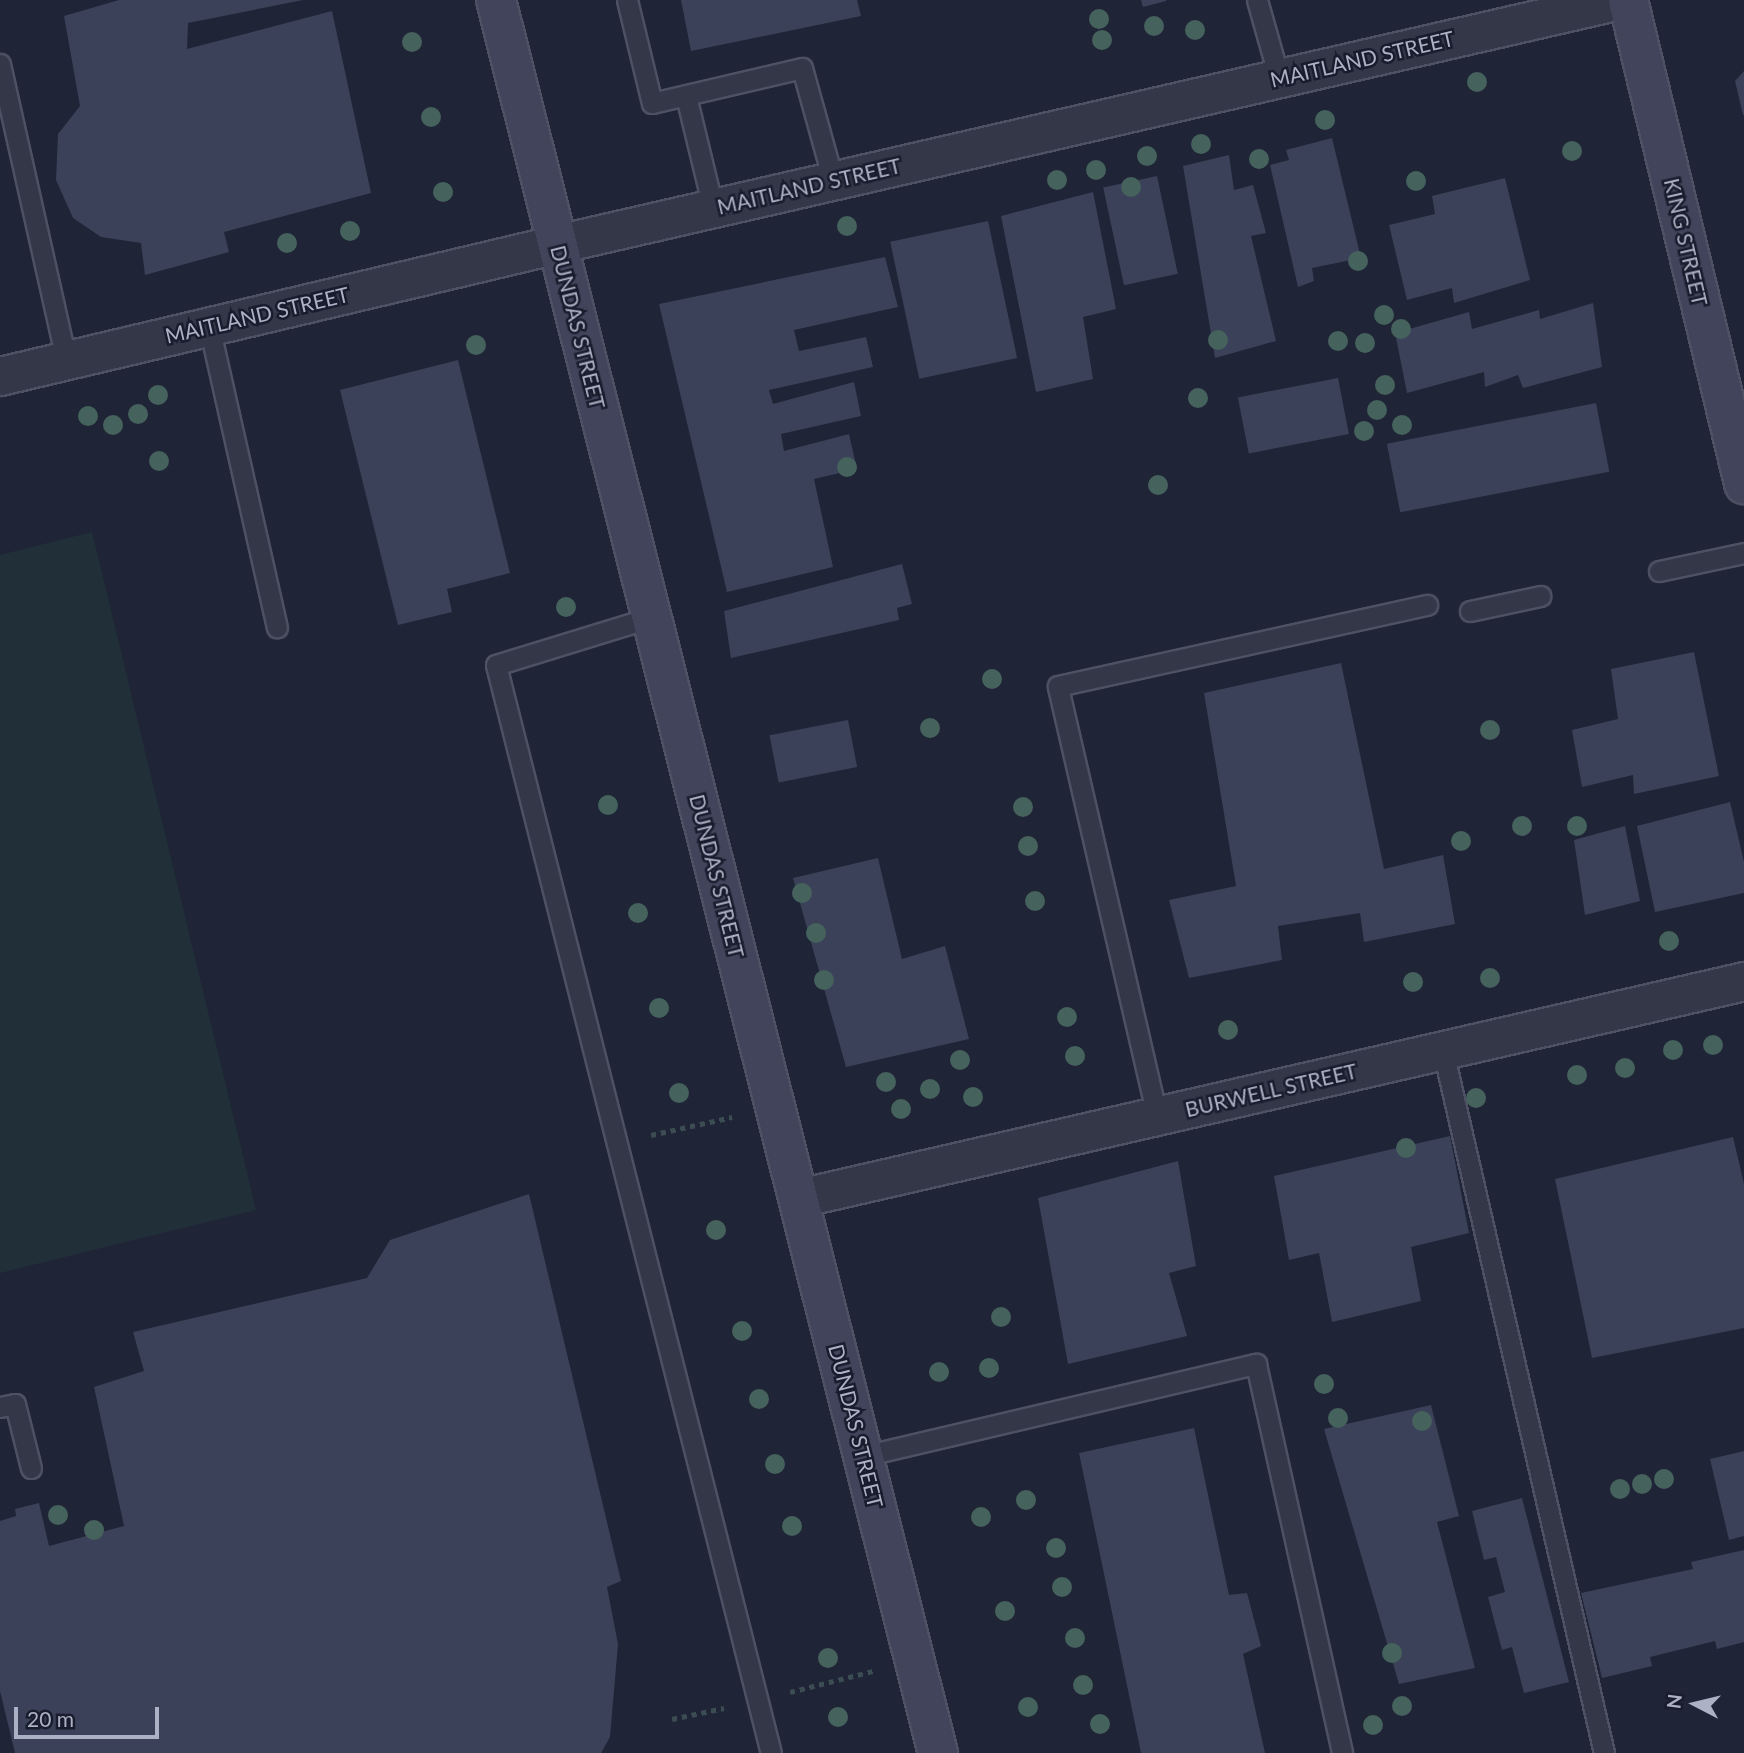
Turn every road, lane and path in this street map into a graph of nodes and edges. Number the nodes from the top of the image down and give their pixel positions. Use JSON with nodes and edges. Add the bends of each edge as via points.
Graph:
{"nodes":[{"id":1,"x":496,"y":0,"type":"edge"},
{"id":2,"x":627,"y":0,"type":"edge"},
{"id":3,"x":1257,"y":0,"type":"edge"},
{"id":4,"x":1620,"y":0,"type":"edge"},
{"id":5,"x":1628,"y":0,"type":"edge"},
{"id":6,"x":0,"y":64,"type":"edge"},
{"id":7,"x":1279,"y":78,"type":"junction"},
{"id":8,"x":686,"y":96,"type":"junction"},
{"id":9,"x":833,"y":180,"type":"junction"},
{"id":10,"x":713,"y":208,"type":"junction"},
{"id":11,"x":557,"y":244,"type":"junction"},
{"id":12,"x":209,"y":326,"type":"junction"},
{"id":13,"x":66,"y":360,"type":"junction"},
{"id":14,"x":0,"y":376,"type":"edge"},
{"id":15,"x":1744,"y":484,"type":"edge"},
{"id":16,"x":1744,"y":553,"type":"edge"},
{"id":17,"x":1659,"y":571,"type":"dead end"},
{"id":18,"x":1540,"y":596,"type":"dead end"},
{"id":19,"x":1427,"y":605,"type":"dead end"},
{"id":20,"x":1470,"y":611,"type":"dead end"},
{"id":21,"x":652,"y":617,"type":"junction"},
{"id":22,"x":277,"y":627,"type":"dead end"},
{"id":23,"x":1744,"y":981,"type":"edge"},
{"id":24,"x":1443,"y":1051,"type":"junction"},
{"id":25,"x":775,"y":1107,"type":"junction"},
{"id":26,"x":1157,"y":1116,"type":"junction"},
{"id":27,"x":616,"y":1143,"type":"junction"},
{"id":28,"x":799,"y":1198,"type":"junction"},
{"id":29,"x":0,"y":1407,"type":"edge"},
{"id":30,"x":863,"y":1456,"type":"junction"},
{"id":31,"x":31,"y":1468,"type":"dead end"},
{"id":32,"x":771,"y":1753,"type":"edge"},
{"id":33,"x":938,"y":1753,"type":"edge"},
{"id":34,"x":1342,"y":1753,"type":"edge"},
{"id":35,"x":1604,"y":1753,"type":"edge"}],
"edges":[{"from":1,"to":11,"type":"main road","name":"DUNDAS STREET"},
{"from":2,"to":8,"type":"lane","via":[[652,103]]},
{"from":3,"to":7,"type":"lane"},
{"from":4,"to":7,"type":"street","name":"MAITLAND STREET"},
{"from":5,"to":15,"type":"main road","name":"KING STREET"},
{"from":6,"to":13,"type":"lane"},
{"from":7,"to":9,"type":"street","name":"MAITLAND STREET"},
{"from":8,"to":9,"type":"lane","via":[[802,68]]},
{"from":8,"to":10,"type":"lane"},
{"from":9,"to":10,"type":"street","name":"MAITLAND STREET"},
{"from":10,"to":11,"type":"street","name":"MAITLAND STREET"},
{"from":11,"to":12,"type":"street","name":"MAITLAND STREET"},
{"from":11,"to":21,"type":"main road","name":"DUNDAS STREET"},
{"from":12,"to":13,"type":"street","name":"MAITLAND STREET"},
{"from":12,"to":22,"type":"lane"},
{"from":13,"to":14,"type":"street","name":"MAITLAND STREET"},
{"from":16,"to":17,"type":"lane"},
{"from":18,"to":20,"type":"lane"},
{"from":19,"to":26,"type":"lane","via":[[1058,686]]},
{"from":21,"to":25,"type":"main road","name":"DUNDAS STREET"},
{"from":21,"to":27,"type":"lane","via":[[496,665]]},
{"from":23,"to":24,"type":"street","name":"BURWELL STREET"},
{"from":24,"to":26,"type":"street","name":"BURWELL STREET"},
{"from":24,"to":35,"type":"lane"},
{"from":25,"to":27,"type":"path"},
{"from":25,"to":28,"type":"main road","name":"DUNDAS STREET"},
{"from":26,"to":28,"type":"street","name":"BURWELL STREET"},
{"from":27,"to":32,"type":"lane"},
{"from":28,"to":30,"type":"main road","name":"DUNDAS STREET"},
{"from":29,"to":31,"type":"lane","via":[[15,1404]]},
{"from":30,"to":33,"type":"main road","name":"DUNDAS STREET"},
{"from":30,"to":34,"type":"lane","via":[[1256,1364]]}]}
